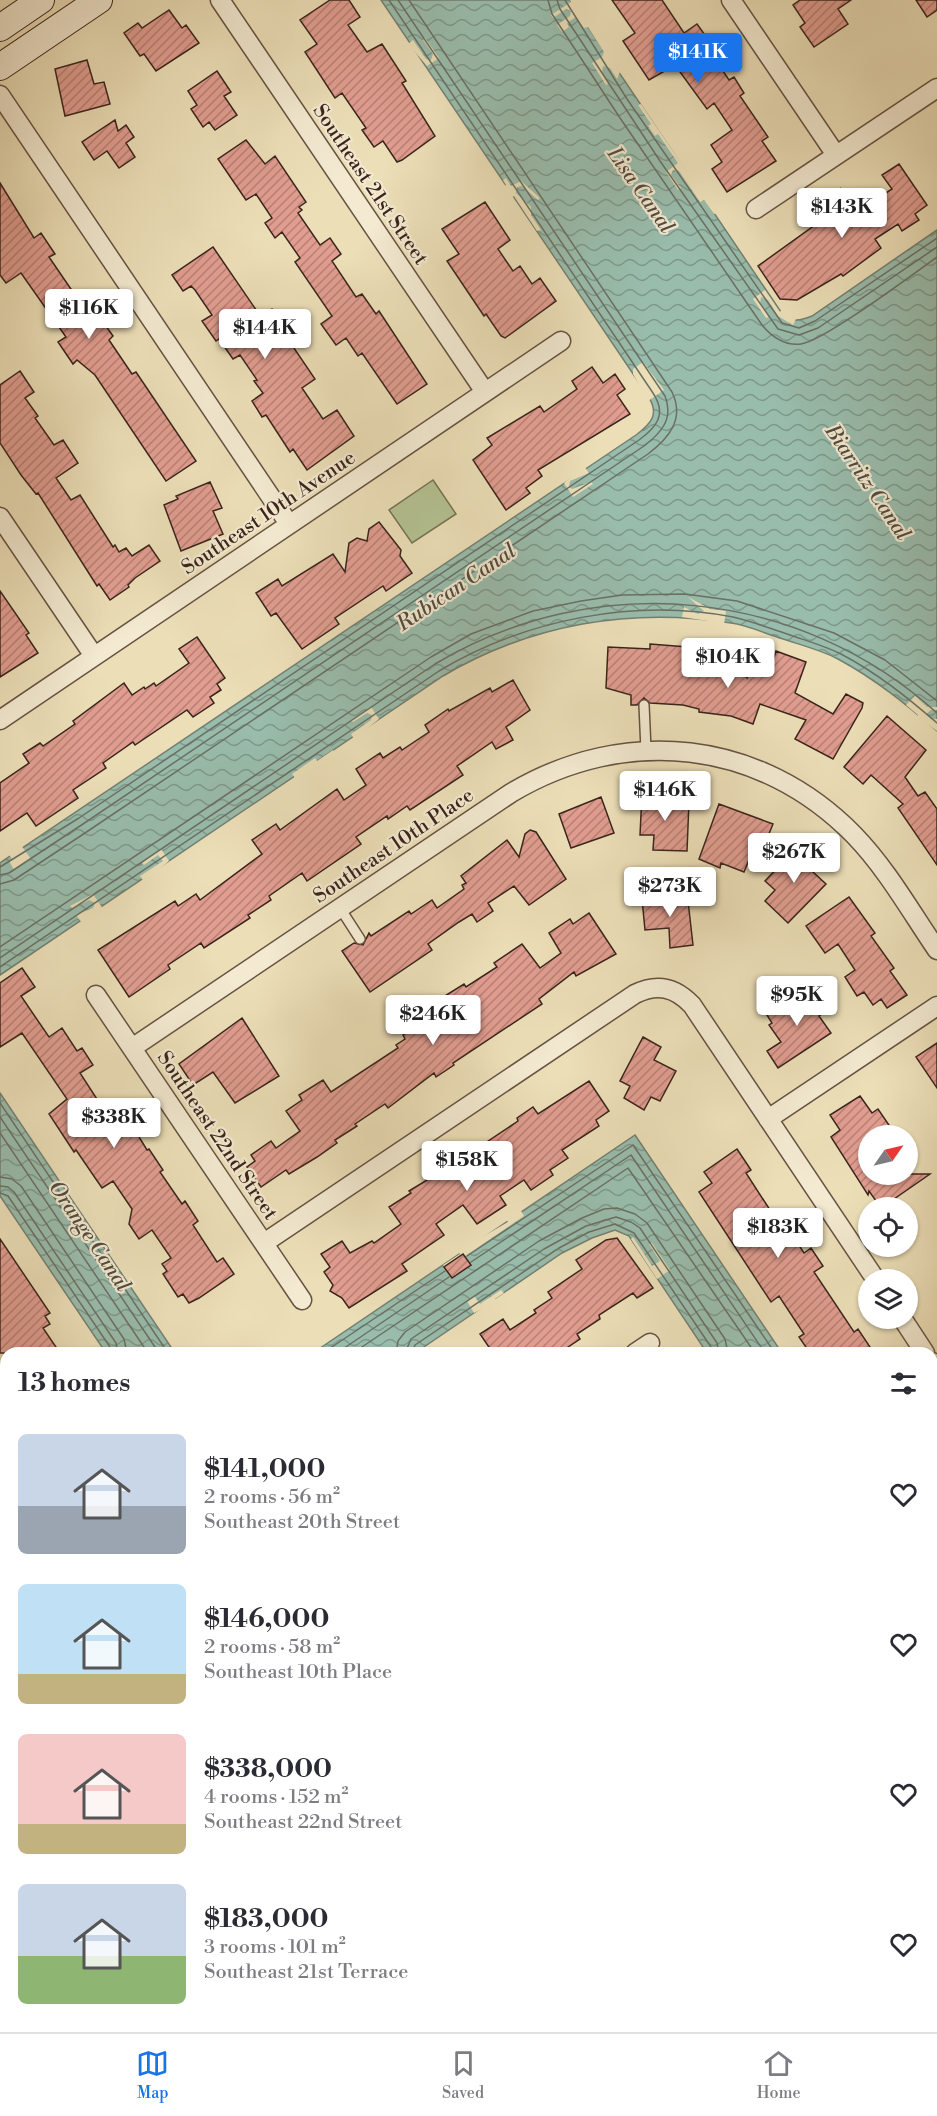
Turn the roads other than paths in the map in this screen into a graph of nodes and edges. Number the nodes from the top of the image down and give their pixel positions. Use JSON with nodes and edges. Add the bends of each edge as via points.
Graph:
{"nodes":[{"id":1,"x":41,"y":0,"type":"edge"},
{"id":2,"x":99,"y":0,"type":"edge"},
{"id":3,"x":220,"y":0,"type":"edge"},
{"id":4,"x":731,"y":0,"type":"edge"},
{"id":5,"x":0,"y":28,"type":"edge"},
{"id":6,"x":0,"y":67,"type":"edge"},
{"id":7,"x":937,"y":88,"type":"edge"},
{"id":8,"x":0,"y":95,"type":"edge"},
{"id":9,"x":836,"y":155,"type":"junction"},
{"id":10,"x":756,"y":209,"type":"dead end"},
{"id":11,"x":561,"y":341,"type":"dead end"},
{"id":12,"x":486,"y":392,"type":"junction"},
{"id":13,"x":0,"y":518,"type":"edge"},
{"id":14,"x":289,"y":524,"type":"junction"},
{"id":15,"x":94,"y":657,"type":"junction"},
{"id":16,"x":644,"y":705,"type":"dead end"},
{"id":17,"x":0,"y":720,"type":"edge"},
{"id":18,"x":646,"y":750,"type":"junction"},
{"id":19,"x":340,"y":908,"type":"junction"},
{"id":20,"x":360,"y":939,"type":"dead end"},
{"id":21,"x":937,"y":950,"type":"edge"},
{"id":22,"x":96,"y":995,"type":"dead end"},
{"id":23,"x":937,"y":1006,"type":"edge"},
{"id":24,"x":132,"y":1048,"type":"junction"},
{"id":25,"x":768,"y":1119,"type":"junction"},
{"id":26,"x":264,"y":1243,"type":"junction"},
{"id":27,"x":869,"y":1269,"type":"edge"},
{"id":28,"x":302,"y":1300,"type":"dead end"},
{"id":29,"x":909,"y":1329,"type":"edge"},
{"id":30,"x":650,"y":1342,"type":"dead end"},
{"id":31,"x":643,"y":1347,"type":"edge"},
{"id":32,"x":921,"y":1347,"type":"edge"}],
"edges":[{"from":1,"to":5,"type":"main road"},
{"from":2,"to":6,"type":"main road"},
{"from":3,"to":12,"type":"street","name":"Southeast 21st Street"},
{"from":4,"to":9,"type":"street"},
{"from":7,"to":9,"type":"street"},
{"from":8,"to":14,"type":"street"},
{"from":9,"to":10,"type":"street"},
{"from":11,"to":12,"type":"street","name":"Southeast 10th Avenue"},
{"from":12,"to":14,"type":"street","name":"Southeast 10th Avenue"},
{"from":13,"to":15,"type":"street"},
{"from":14,"to":15,"type":"street","name":"Southeast 10th Avenue"},
{"from":15,"to":17,"type":"street","name":"Southeast 10th Avenue"},
{"from":16,"to":18,"type":"lane"},
{"from":18,"to":19,"type":"street","name":"Southeast 10th Place","via":[[577,761],[537,778]]},
{"from":18,"to":21,"type":"street","name":"Southeast 10th Place","via":[[706,754],[737,762],[812,799],[874,858]]},
{"from":19,"to":20,"type":"lane"},
{"from":19,"to":24,"type":"street","name":"Southeast 10th Place"},
{"from":22,"to":24,"type":"street","name":"Southeast 22nd Street"},
{"from":23,"to":25,"type":"street"},
{"from":24,"to":26,"type":"street","name":"Southeast 22nd Street"},
{"from":25,"to":26,"type":"street","via":[[692,1005],[680,994],[651,988],[635,994]]},
{"from":25,"to":27,"type":"street"},
{"from":26,"to":28,"type":"street","name":"Southeast 22nd Street"},
{"from":29,"to":32,"type":"street"},
{"from":30,"to":31,"type":"street"}]}
